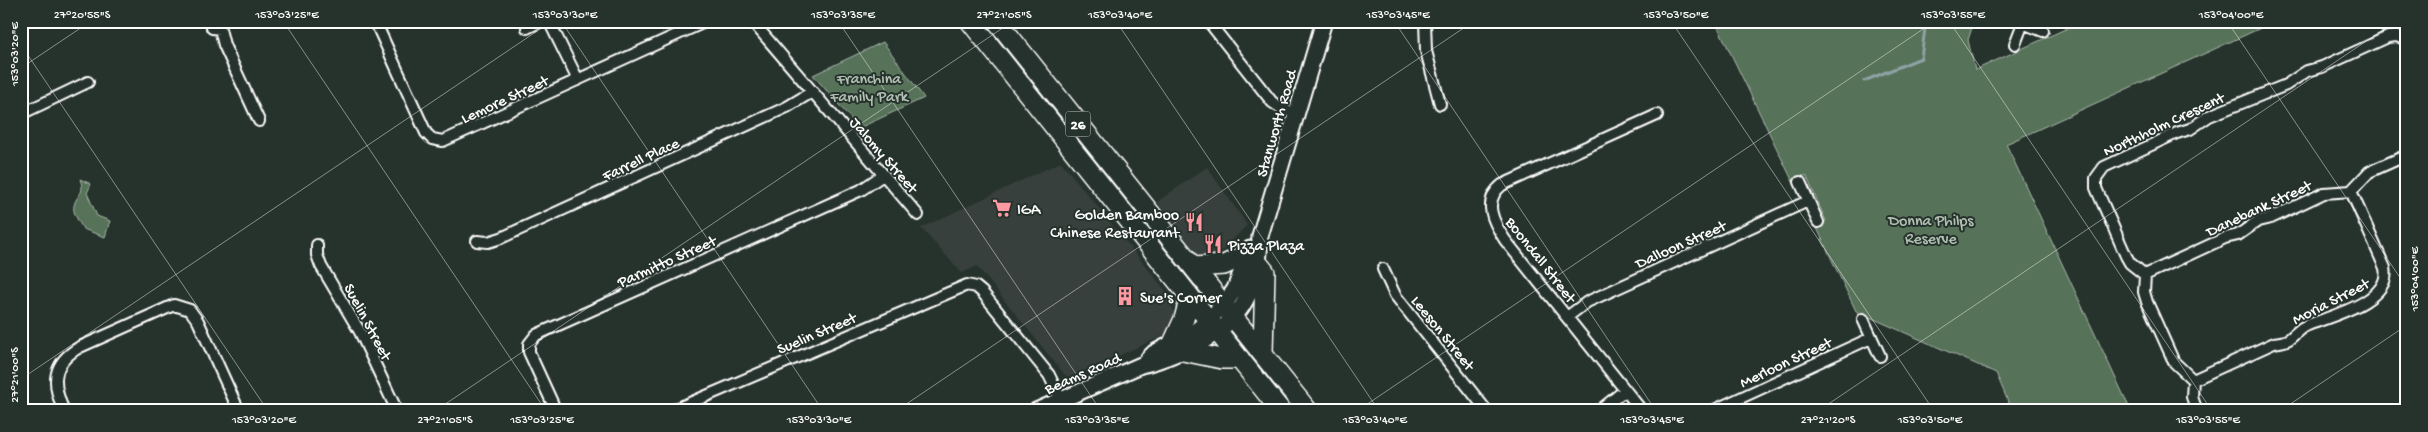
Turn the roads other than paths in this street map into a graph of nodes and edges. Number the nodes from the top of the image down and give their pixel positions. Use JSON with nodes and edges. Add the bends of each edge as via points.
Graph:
{"nodes":[{"id":1,"x":375,"y":21,"type":"edge"},
{"id":2,"x":542,"y":21,"type":"edge"},
{"id":3,"x":549,"y":21,"type":"edge"},
{"id":4,"x":707,"y":21,"type":"edge"},
{"id":5,"x":752,"y":21,"type":"edge"},
{"id":6,"x":970,"y":21,"type":"edge"},
{"id":7,"x":997,"y":21,"type":"edge"},
{"id":8,"x":1208,"y":21,"type":"edge"},
{"id":9,"x":1324,"y":21,"type":"edge"},
{"id":10,"x":1425,"y":21,"type":"edge"},
{"id":11,"x":2024,"y":22,"type":"edge"},
{"id":12,"x":218,"y":26,"type":"edge"},
{"id":13,"x":527,"y":28,"type":"dead end"},
{"id":14,"x":2043,"y":31,"type":"dead end"},
{"id":15,"x":2407,"y":40,"type":"edge"},
{"id":16,"x":2015,"y":44,"type":"dead end"},
{"id":17,"x":578,"y":80,"type":"junction"},
{"id":18,"x":88,"y":82,"type":"dead end"},
{"id":19,"x":812,"y":92,"type":"junction"},
{"id":20,"x":1440,"y":104,"type":"dead end"},
{"id":21,"x":21,"y":114,"type":"edge"},
{"id":22,"x":1296,"y":114,"type":"junction"},
{"id":23,"x":1657,"y":115,"type":"dead end"},
{"id":24,"x":259,"y":121,"type":"dead end"},
{"id":25,"x":2407,"y":155,"type":"edge"},
{"id":26,"x":884,"y":175,"type":"junction"},
{"id":27,"x":1800,"y":182,"type":"dead end"},
{"id":28,"x":2350,"y":191,"type":"junction"},
{"id":29,"x":1808,"y":201,"type":"junction"},
{"id":30,"x":918,"y":215,"type":"dead end"},
{"id":31,"x":1818,"y":222,"type":"dead end"},
{"id":32,"x":477,"y":241,"type":"dead end"},
{"id":33,"x":317,"y":245,"type":"dead end"},
{"id":34,"x":1252,"y":258,"type":"junction"},
{"id":35,"x":1194,"y":268,"type":"junction"},
{"id":36,"x":1383,"y":269,"type":"dead end"},
{"id":37,"x":2145,"y":275,"type":"junction"},
{"id":38,"x":1190,"y":297,"type":"junction"},
{"id":39,"x":1229,"y":311,"type":"junction"},
{"id":40,"x":1567,"y":317,"type":"junction"},
{"id":41,"x":1863,"y":319,"type":"dead end"},
{"id":42,"x":1214,"y":326,"type":"junction"},
{"id":43,"x":1871,"y":338,"type":"junction"},
{"id":44,"x":1178,"y":347,"type":"junction"},
{"id":45,"x":1263,"y":353,"type":"junction"},
{"id":46,"x":1880,"y":356,"type":"dead end"},
{"id":47,"x":1240,"y":359,"type":"junction"},
{"id":48,"x":2193,"y":380,"type":"junction"},
{"id":49,"x":1626,"y":390,"type":"junction"},
{"id":50,"x":1061,"y":400,"type":"junction"},
{"id":51,"x":64,"y":411,"type":"edge"},
{"id":52,"x":239,"y":411,"type":"edge"},
{"id":53,"x":397,"y":411,"type":"edge"},
{"id":54,"x":556,"y":411,"type":"edge"},
{"id":55,"x":671,"y":411,"type":"edge"},
{"id":56,"x":1036,"y":411,"type":"edge"},
{"id":57,"x":1281,"y":411,"type":"edge"},
{"id":58,"x":1308,"y":411,"type":"edge"},
{"id":59,"x":1487,"y":411,"type":"edge"},
{"id":60,"x":1599,"y":411,"type":"edge"},
{"id":61,"x":1642,"y":411,"type":"edge"},
{"id":62,"x":1712,"y":411,"type":"edge"},
{"id":63,"x":2197,"y":411,"type":"edge"}],
"edges":[{"from":1,"to":17,"type":"street","name":"Lemore Street","via":[[424,129],[428,136],[438,141],[451,139]]},
{"from":2,"to":13,"type":"street"},
{"from":3,"to":17,"type":"street"},
{"from":4,"to":17,"type":"street","name":"Lemore Street"},
{"from":5,"to":19,"type":"street","name":"Jalomy Street"},
{"from":6,"to":38,"type":"highway","number":"26"},
{"from":7,"to":35,"type":"highway","number":"26"},
{"from":8,"to":22,"type":"street","via":[[1272,102]]},
{"from":9,"to":22,"type":"main road","name":"Stanworth Road"},
{"from":10,"to":20,"type":"street","via":[[1426,51]]},
{"from":11,"to":14,"type":"street"},
{"from":11,"to":16,"type":"street"},
{"from":12,"to":24,"type":"street"},
{"from":15,"to":37,"type":"street","name":"Northholm Crescent","via":[[2388,37],[2307,71],[2288,84],[2209,116],[2190,129],[2100,170],[2095,182],[2098,194],[2128,260]]},
{"from":18,"to":21,"type":"street"},
{"from":19,"to":26,"type":"street","name":"Jalomy Street"},
{"from":19,"to":32,"type":"street","name":"Farrell Place","via":[[787,107],[501,238]]},
{"from":22,"to":34,"type":"main road","name":"Stanworth Road"},
{"from":23,"to":40,"type":"street","name":"Boondall Street","via":[[1502,185],[1492,198],[1491,214],[1497,229]]},
{"from":25,"to":28,"type":"street","via":[[2369,172]]},
{"from":26,"to":30,"type":"street","name":"Jalomy Street"},
{"from":26,"to":54,"type":"street","name":"Parmitto Street","via":[[861,190],[536,334],[529,344],[530,352]]},
{"from":27,"to":29,"type":"street"},
{"from":28,"to":37,"type":"street","name":"Danebank Street","via":[[2324,193]]},
{"from":28,"to":48,"type":"street","name":"Moria Street","via":[[2385,268],[2386,280],[2381,290],[2363,302],[2306,326],[2286,340]]},
{"from":29,"to":31,"type":"street"},
{"from":29,"to":40,"type":"street","name":"Dalloon Street","via":[[1587,302]]},
{"from":33,"to":53,"type":"street","name":"Suelin Street","via":[[321,266],[360,332]]},
{"from":34,"to":35,"type":"highway"},
{"from":34,"to":39,"type":"main road","name":"Stanworth Road","via":[[1246,302]]},
{"from":34,"to":45,"type":"highway","via":[[1265,272]]},
{"from":35,"to":39,"type":"highway","number":"26"},
{"from":36,"to":59,"type":"street","name":"Leeson Street","via":[[1395,295]]},
{"from":37,"to":48,"type":"street","via":[[2146,302],[2174,362]]},
{"from":38,"to":42,"type":"highway","number":"26"},
{"from":38,"to":44,"type":"highway"},
{"from":39,"to":42,"type":"main road","name":"Stanworth Road"},
{"from":39,"to":45,"type":"highway","number":"26"},
{"from":40,"to":49,"type":"street","name":"Boondall Street"},
{"from":41,"to":43,"type":"street"},
{"from":42,"to":44,"type":"main road","name":"Beams Road"},
{"from":42,"to":47,"type":"highway","number":"26"},
{"from":43,"to":46,"type":"street"},
{"from":43,"to":62,"type":"street","name":"Merloon Street"},
{"from":44,"to":47,"type":"highway","via":[[1222,359]]},
{"from":44,"to":50,"type":"main road","name":"Beams Road","via":[[1157,362],[1141,365]]},
{"from":45,"to":58,"type":"highway","number":"26"},
{"from":47,"to":57,"type":"highway","number":"26"},
{"from":48,"to":63,"type":"street","via":[[2192,398]]},
{"from":49,"to":60,"type":"street"},
{"from":49,"to":61,"type":"street","name":"Boondall Street"},
{"from":50,"to":55,"type":"street","name":"Suelin Street","via":[[1050,374],[982,292],[973,285],[967,285]]},
{"from":50,"to":56,"type":"main road","name":"Beams Road"},
{"from":51,"to":52,"type":"street","via":[[55,384],[58,369],[67,356],[80,347],[174,305],[190,310],[198,321]]}]}
